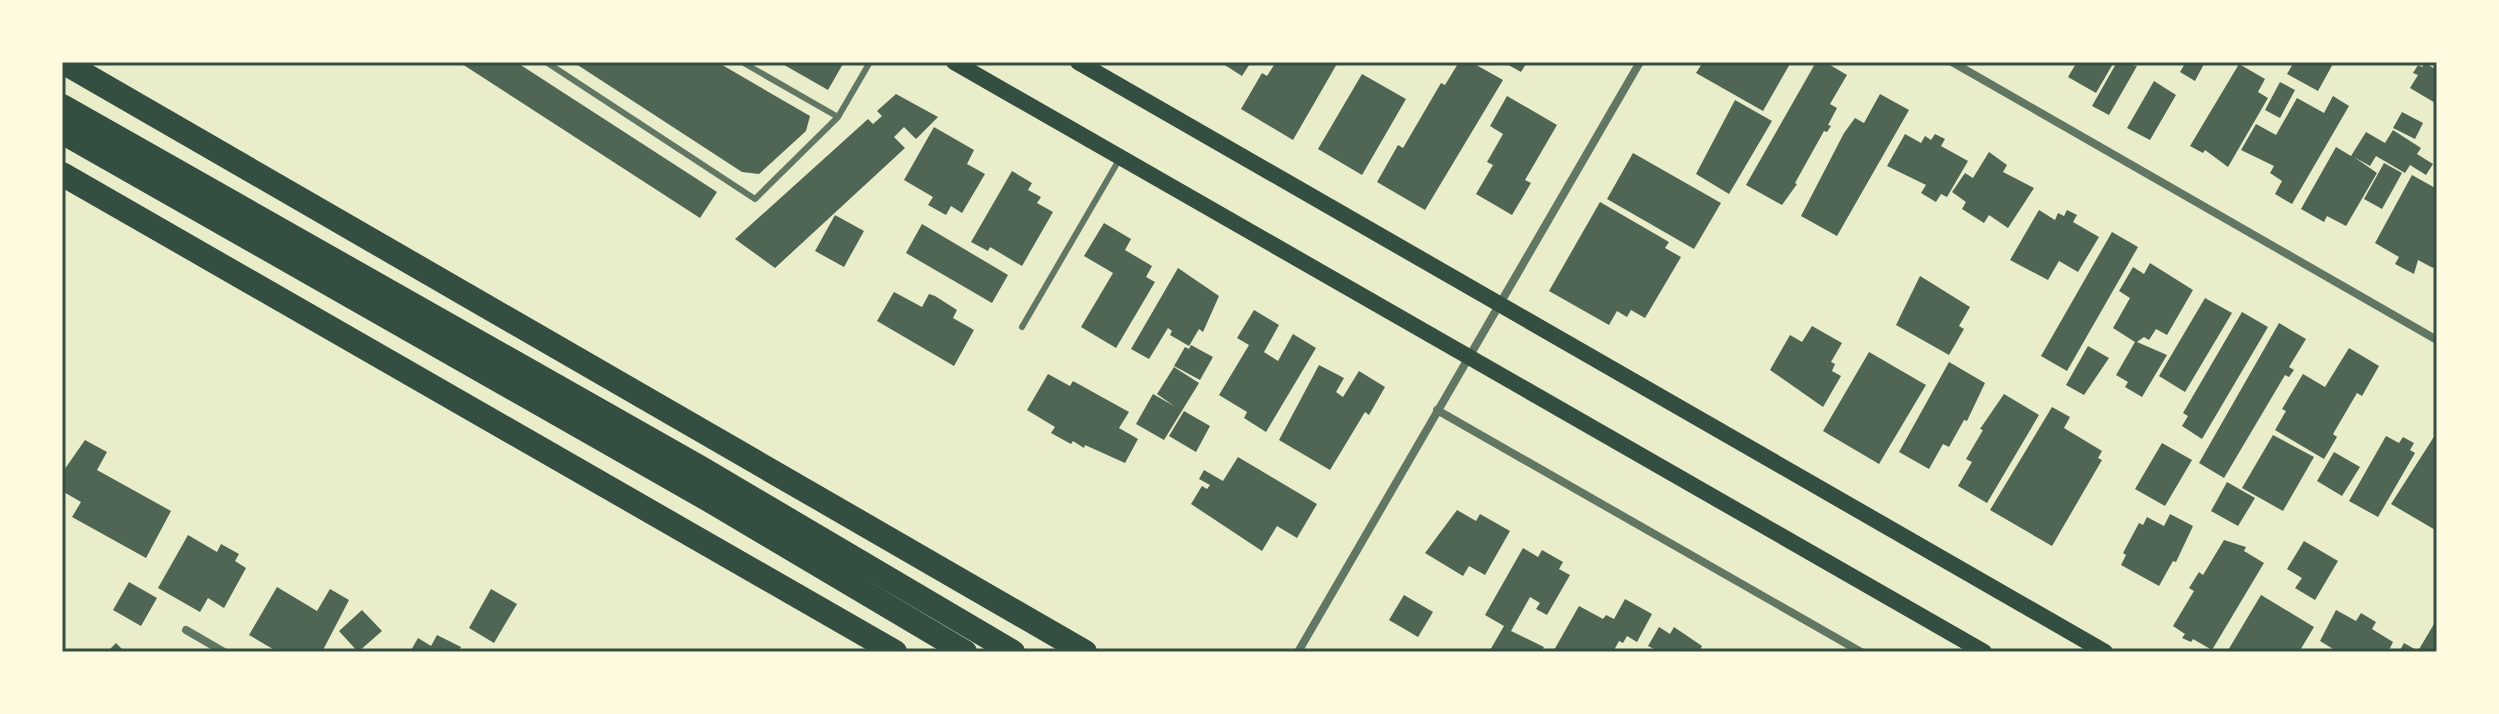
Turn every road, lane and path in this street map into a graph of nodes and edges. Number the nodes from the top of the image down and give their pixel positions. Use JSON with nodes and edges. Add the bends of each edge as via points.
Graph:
{"nodes":[{"id":1,"x":63,"y":62,"type":"edge"},
{"id":2,"x":546,"y":62,"type":"edge"},
{"id":3,"x":742,"y":62,"type":"edge"},
{"id":4,"x":870,"y":62,"type":"edge"},
{"id":5,"x":954,"y":62,"type":"edge"},
{"id":6,"x":1078,"y":62,"type":"edge"},
{"id":7,"x":1640,"y":62,"type":"edge"},
{"id":8,"x":1952,"y":62,"type":"edge"},
{"id":9,"x":62,"y":106,"type":"edge"},
{"id":10,"x":838,"y":117,"type":"junction"},
{"id":11,"x":62,"y":132,"type":"edge"},
{"id":12,"x":1120,"y":156,"type":"junction"},
{"id":13,"x":62,"y":174,"type":"edge"},
{"id":14,"x":1501,"y":304,"type":"junction"},
{"id":15,"x":1022,"y":327,"type":"dead end"},
{"id":16,"x":2437,"y":340,"type":"edge"},
{"id":17,"x":1470,"y":357,"type":"junction"},
{"id":18,"x":1437,"y":410,"type":"junction"},
{"id":19,"x":186,"y":630,"type":"dead end"},
{"id":20,"x":224,"y":652,"type":"edge"},
{"id":21,"x":895,"y":652,"type":"edge"},
{"id":22,"x":965,"y":652,"type":"edge"},
{"id":23,"x":1013,"y":652,"type":"edge"},
{"id":24,"x":1085,"y":652,"type":"edge"},
{"id":25,"x":1298,"y":652,"type":"edge"},
{"id":26,"x":1861,"y":652,"type":"edge"},
{"id":27,"x":1984,"y":652,"type":"edge"},
{"id":28,"x":2105,"y":652,"type":"edge"}],
"edges":[{"from":1,"to":24,"type":"highway"},
{"from":2,"to":10,"type":"lane","via":[[755,199]]},
{"from":3,"to":10,"type":"lane"},
{"from":4,"to":10,"type":"lane"},
{"from":5,"to":12,"type":"main road"},
{"from":6,"to":14,"type":"main road"},
{"from":7,"to":14,"type":"street"},
{"from":8,"to":16,"type":"street"},
{"from":9,"to":23,"type":"highway","via":[[701,468]]},
{"from":11,"to":22,"type":"highway"},
{"from":12,"to":15,"type":"lane"},
{"from":12,"to":17,"type":"main road"},
{"from":13,"to":21,"type":"highway"},
{"from":14,"to":17,"type":"street"},
{"from":14,"to":28,"type":"main road"},
{"from":17,"to":18,"type":"street"},
{"from":17,"to":27,"type":"main road"},
{"from":18,"to":25,"type":"street"},
{"from":18,"to":26,"type":"street"},
{"from":19,"to":20,"type":"street"}]}
